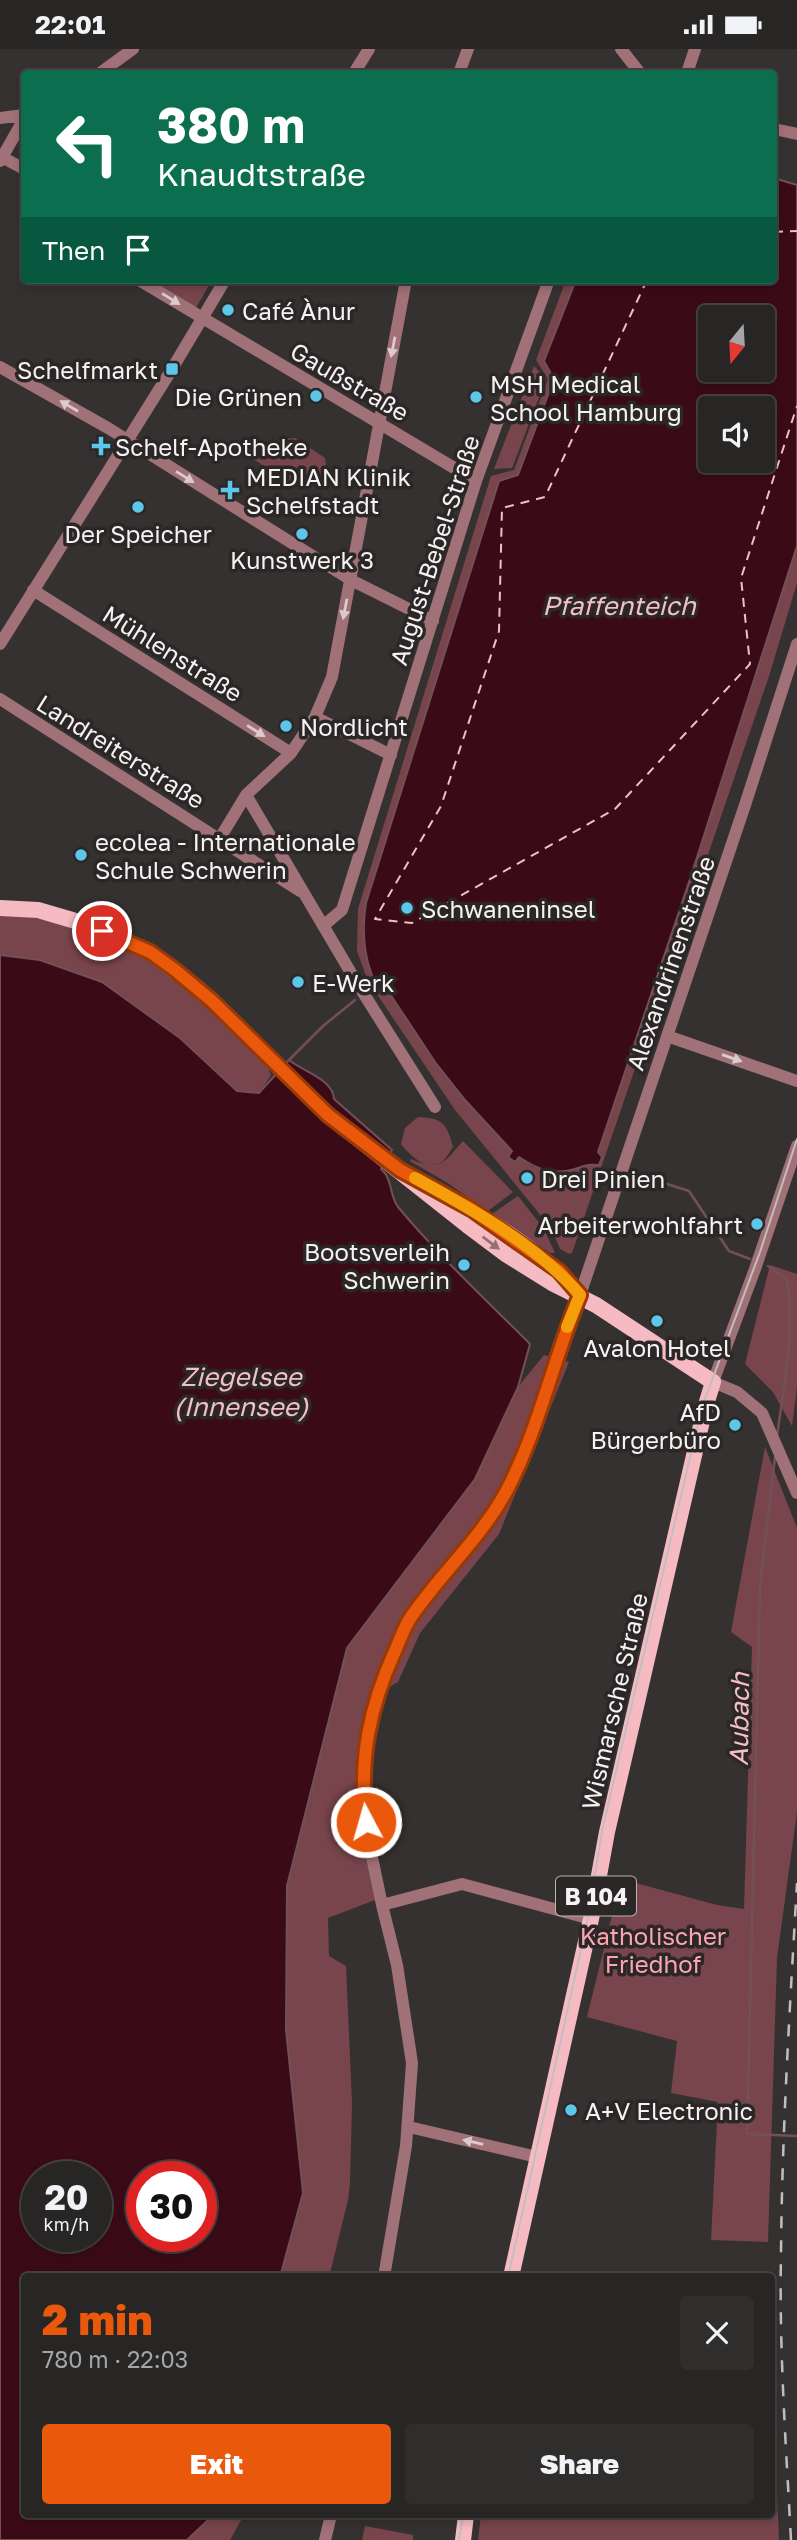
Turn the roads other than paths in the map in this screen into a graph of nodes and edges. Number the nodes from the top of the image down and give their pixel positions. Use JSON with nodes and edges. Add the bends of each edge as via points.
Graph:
{"nodes":[{"id":1,"x":133,"y":49,"type":"edge"},
{"id":2,"x":468,"y":49,"type":"edge"},
{"id":3,"x":621,"y":49,"type":"edge"},
{"id":4,"x":695,"y":49,"type":"edge"},
{"id":5,"x":362,"y":52,"type":"edge"},
{"id":6,"x":104,"y":70,"type":"edge"},
{"id":7,"x":355,"y":70,"type":"edge"},
{"id":8,"x":460,"y":70,"type":"edge"},
{"id":9,"x":638,"y":70,"type":"edge"},
{"id":10,"x":689,"y":70,"type":"edge"},
{"id":11,"x":0,"y":116,"type":"edge"},
{"id":12,"x":21,"y":117,"type":"edge"},
{"id":13,"x":21,"y":122,"type":"edge"},
{"id":14,"x":777,"y":130,"type":"edge"},
{"id":15,"x":797,"y":134,"type":"edge"},
{"id":16,"x":1,"y":158,"type":"edge"},
{"id":17,"x":21,"y":168,"type":"edge"},
{"id":18,"x":145,"y":284,"type":"edge"},
{"id":19,"x":223,"y":284,"type":"edge"},
{"id":20,"x":405,"y":284,"type":"edge"},
{"id":21,"x":549,"y":284,"type":"edge"},
{"id":22,"x":202,"y":319,"type":"junction"},
{"id":23,"x":0,"y":367,"type":"edge"},
{"id":24,"x":379,"y":422,"type":"junction"},
{"id":25,"x":127,"y":441,"type":"junction"},
{"id":26,"x":477,"y":481,"type":"junction"},
{"id":27,"x":351,"y":580,"type":"junction"},
{"id":28,"x":33,"y":590,"type":"junction"},
{"id":29,"x":433,"y":621,"type":"junction"},
{"id":30,"x":0,"y":644,"type":"edge"},
{"id":31,"x":797,"y":644,"type":"edge"},
{"id":32,"x":791,"y":682,"type":"edge"},
{"id":33,"x":0,"y":699,"type":"edge"},
{"id":34,"x":314,"y":717,"type":"junction"},
{"id":35,"x":291,"y":753,"type":"junction"},
{"id":36,"x":391,"y":755,"type":"junction"},
{"id":37,"x":246,"y":795,"type":"junction"},
{"id":38,"x":220,"y":838,"type":"junction"},
{"id":39,"x":303,"y":893,"type":"junction"},
{"id":40,"x":0,"y":908,"type":"edge"},
{"id":41,"x":323,"y":926,"type":"junction"},
{"id":42,"x":667,"y":1036,"type":"junction"},
{"id":43,"x":797,"y":1081,"type":"edge"},
{"id":44,"x":435,"y":1107,"type":"dead end"},
{"id":45,"x":797,"y":1146,"type":"edge"},
{"id":46,"x":580,"y":1295,"type":"junction"},
{"id":47,"x":713,"y":1382,"type":"junction"},
{"id":48,"x":797,"y":1493,"type":"edge"},
{"id":49,"x":382,"y":1905,"type":"junction"},
{"id":50,"x":591,"y":1919,"type":"junction"},
{"id":51,"x":409,"y":2127,"type":"junction"},
{"id":52,"x":537,"y":2157,"type":"junction"},
{"id":53,"x":385,"y":2273,"type":"edge"},
{"id":54,"x":512,"y":2273,"type":"edge"},
{"id":55,"x":330,"y":2518,"type":"edge"},
{"id":56,"x":466,"y":2518,"type":"edge"},
{"id":57,"x":325,"y":2540,"type":"edge"},
{"id":58,"x":463,"y":2540,"type":"edge"}],
"edges":[{"from":1,"to":6,"type":"street"},
{"from":2,"to":8,"type":"street"},
{"from":3,"to":9,"type":"street"},
{"from":4,"to":10,"type":"street"},
{"from":5,"to":7,"type":"street"},
{"from":11,"to":12,"type":"street"},
{"from":13,"to":16,"type":"street"},
{"from":14,"to":15,"type":"street"},
{"from":16,"to":17,"type":"street"},
{"from":18,"to":22,"type":"street","name":"Gaußstraße","one_way":true},
{"from":19,"to":22,"type":"street"},
{"from":20,"to":24,"type":"street","one_way":true},
{"from":21,"to":26,"type":"street","name":"August-Bebel-Straße"},
{"from":22,"to":24,"type":"street","name":"Gaußstraße"},
{"from":22,"to":25,"type":"street"},
{"from":25,"to":23,"type":"street","one_way":true},
{"from":24,"to":26,"type":"street","name":"Gaußstraße"},
{"from":24,"to":27,"type":"street"},
{"from":25,"to":27,"type":"street","one_way":true},
{"from":25,"to":28,"type":"street"},
{"from":26,"to":29,"type":"street","name":"August-Bebel-Straße"},
{"from":27,"to":29,"type":"street"},
{"from":27,"to":34,"type":"street","one_way":true,"via":[[332,677]]},
{"from":28,"to":30,"type":"street"},
{"from":28,"to":35,"type":"street","name":"Mühlenstraße","one_way":true},
{"from":29,"to":36,"type":"street","name":"August-Bebel-Straße"},
{"from":31,"to":32,"type":"street","name":"Alexandrinenstraße"},
{"from":32,"to":42,"type":"street","name":"Alexandrinenstraße"},
{"from":33,"to":38,"type":"street","name":"Landreiterstraße"},
{"from":34,"to":35,"type":"street"},
{"from":34,"to":36,"type":"street"},
{"from":35,"to":37,"type":"street"},
{"from":36,"to":41,"type":"street","name":"August-Bebel-Straße","via":[[342,910]]},
{"from":37,"to":38,"type":"street"},
{"from":37,"to":39,"type":"street"},
{"from":38,"to":39,"type":"street","name":"Landreiterstraße"},
{"from":39,"to":41,"type":"street"},
{"from":40,"to":46,"type":"main road","via":[[38,910],[79,922],[150,952],[199,989],[328,1115],[507,1255]]},
{"from":41,"to":44,"type":"street"},
{"from":42,"to":43,"type":"street","one_way":true},
{"from":42,"to":46,"type":"street","name":"Alexandrinenstraße"},
{"from":45,"to":47,"type":"street","name":"Wismarsche Straße"},
{"from":46,"to":47,"type":"main road"},
{"from":46,"to":49,"type":"street","name":"Alexandrinenstraße","via":[[527,1451],[492,1518],[409,1619],[376,1696],[362,1776]]},
{"from":47,"to":48,"type":"street","via":[[750,1401],[762,1413]]},
{"from":47,"to":50,"type":"main road","name":"Wismarsche Straße","number":"B 104","via":[[607,1832]]},
{"from":49,"to":50,"type":"street","via":[[463,1884]]},
{"from":49,"to":51,"type":"street","name":"Alexandrinenstraße","via":[[397,1965],[412,2063]]},
{"from":50,"to":52,"type":"main road","name":"Wismarsche Straße","number":"B 104"},
{"from":52,"to":51,"type":"street","one_way":true},
{"from":51,"to":53,"type":"street","name":"Alexandrinenstraße"},
{"from":52,"to":54,"type":"main road","name":"Wismarsche Straße","number":"B 104"},
{"from":55,"to":57,"type":"street"},
{"from":56,"to":58,"type":"main road"}]}
